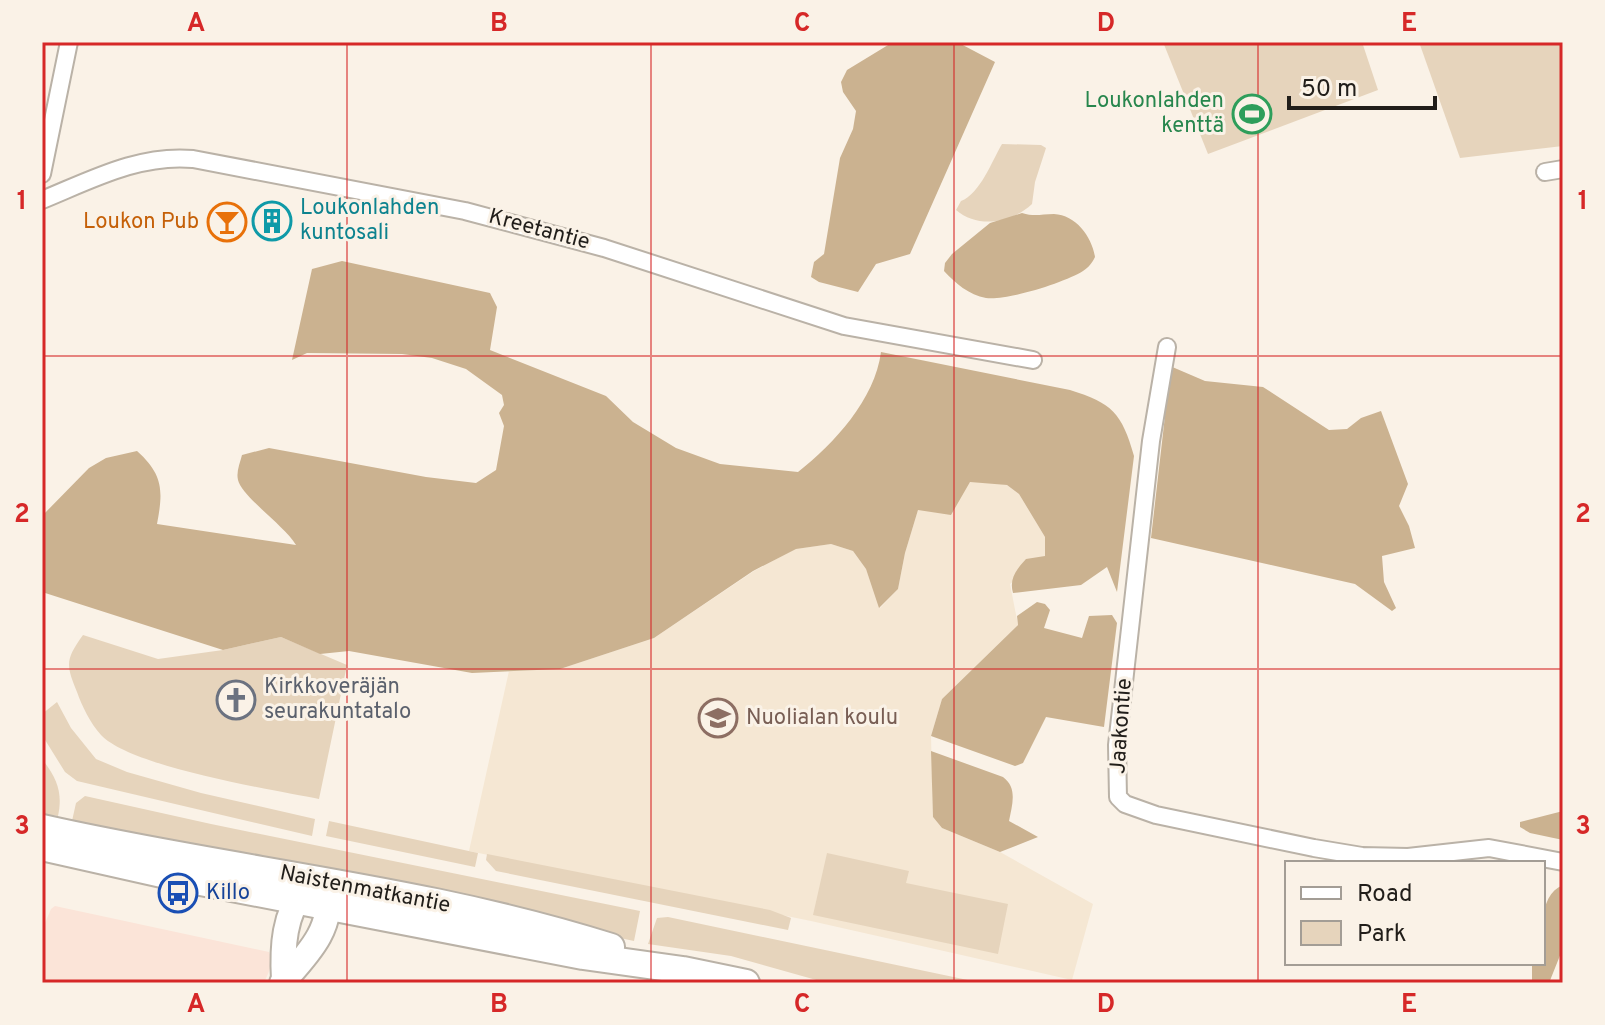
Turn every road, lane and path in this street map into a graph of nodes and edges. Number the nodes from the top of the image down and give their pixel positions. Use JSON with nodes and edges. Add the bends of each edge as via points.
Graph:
{"nodes":[{"id":1,"x":69,"y":42,"type":"edge"},
{"id":2,"x":1563,"y":169,"type":"edge"},
{"id":3,"x":1545,"y":172,"type":"dead end"},
{"id":4,"x":42,"y":174,"type":"edge"},
{"id":5,"x":42,"y":200,"type":"edge"},
{"id":6,"x":1167,"y":347,"type":"dead end"},
{"id":7,"x":1033,"y":360,"type":"dead end"},
{"id":8,"x":42,"y":828,"type":"edge"},
{"id":9,"x":42,"y":847,"type":"edge"},
{"id":10,"x":1563,"y":862,"type":"edge"},
{"id":11,"x":316,"y":891,"type":"junction"},
{"id":12,"x":283,"y":981,"type":"edge"},
{"id":13,"x":746,"y":983,"type":"edge"}],
"edges":[{"from":1,"to":4,"type":"street"},
{"from":2,"to":3,"type":"street"},
{"from":5,"to":7,"type":"street","name":"Kreetantie","via":[[124,166],[163,158],[193,159],[465,211],[604,248],[844,326]]},
{"from":6,"to":10,"type":"street","name":"Jaakontie","via":[[1151,441],[1117,745],[1118,797],[1156,815],[1362,856],[1489,848]]},
{"from":8,"to":11,"type":"main road","name":"Naistenmatkantie"},
{"from":9,"to":11,"type":"main road","name":"Naistenmatkantie","via":[[180,878]]},
{"from":11,"to":12,"type":"street","via":[[283,939]]},
{"from":11,"to":12,"type":"street","via":[[314,946]]},
{"from":11,"to":13,"type":"main road","name":"Naistenmatkantie","via":[[583,956]]}]}
